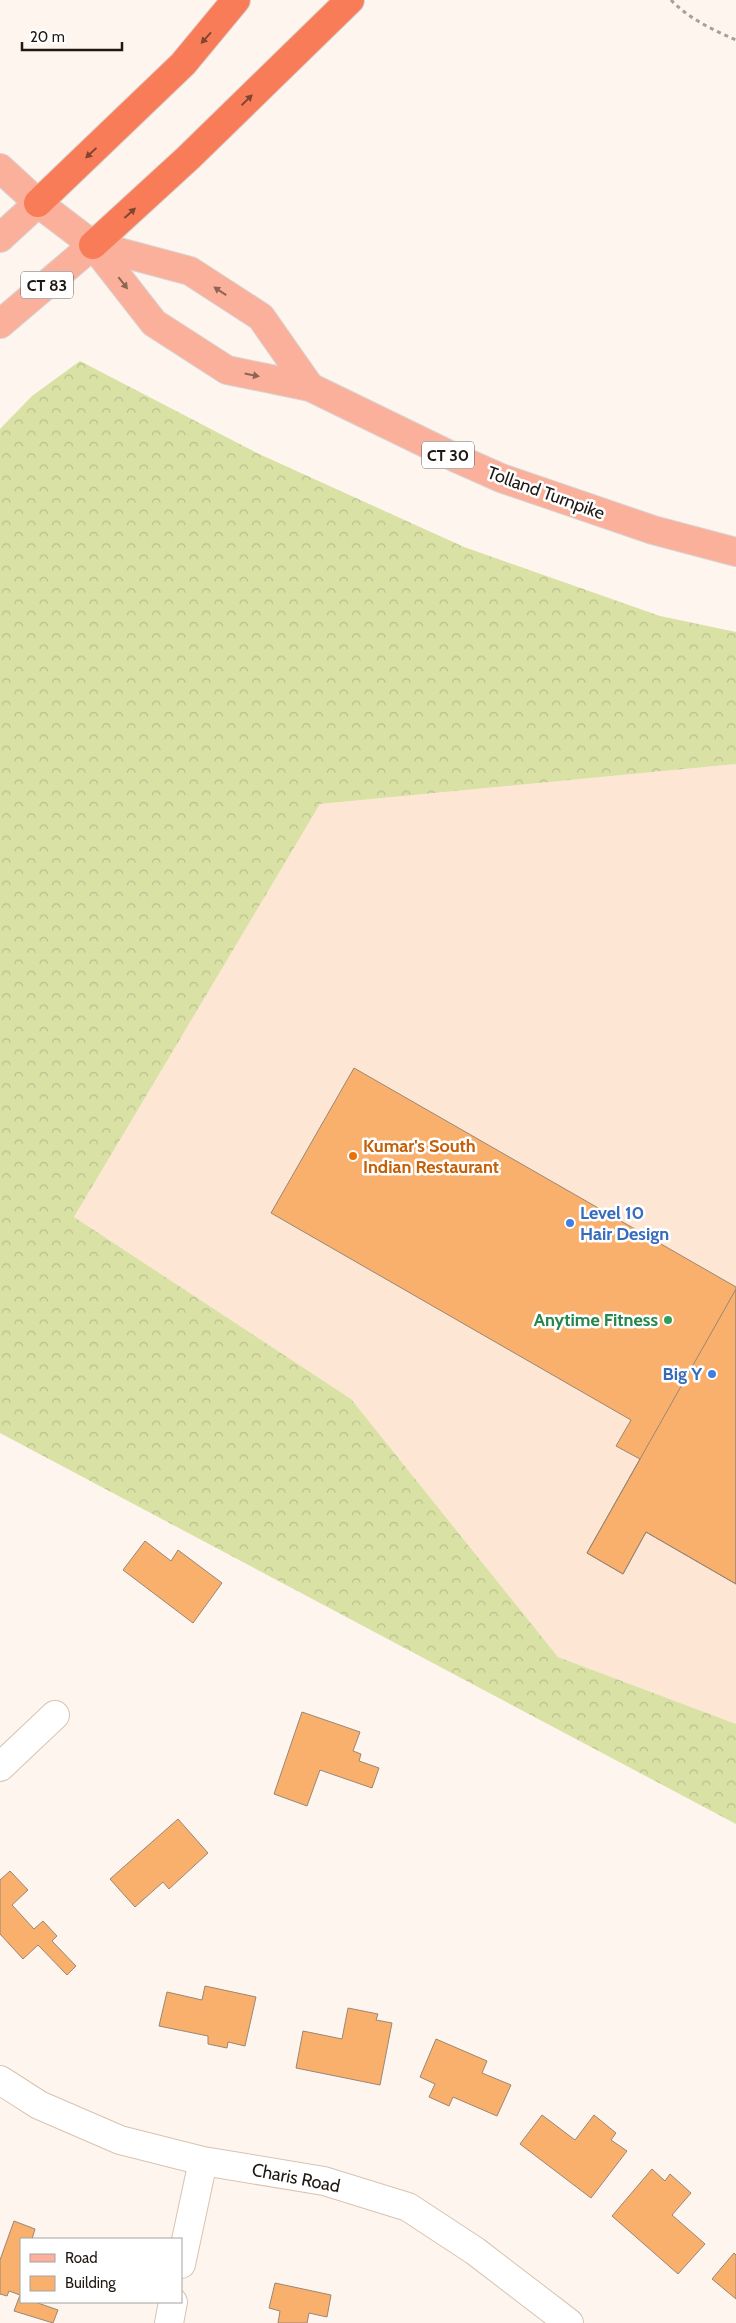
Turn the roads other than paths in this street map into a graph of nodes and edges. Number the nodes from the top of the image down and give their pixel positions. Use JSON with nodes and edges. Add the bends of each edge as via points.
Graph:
{"nodes":[{"id":1,"x":236,"y":0,"type":"edge"},
{"id":2,"x":350,"y":0,"type":"edge"},
{"id":3,"x":0,"y":168,"type":"edge"},
{"id":4,"x":38,"y":203,"type":"junction"},
{"id":5,"x":0,"y":238,"type":"edge"},
{"id":6,"x":93,"y":245,"type":"junction"},
{"id":7,"x":0,"y":324,"type":"edge"},
{"id":8,"x":310,"y":387,"type":"junction"},
{"id":9,"x":736,"y":552,"type":"edge"},
{"id":10,"x":55,"y":1715,"type":"dead end"},
{"id":11,"x":0,"y":1767,"type":"edge"},
{"id":12,"x":0,"y":2080,"type":"edge"},
{"id":13,"x":202,"y":2161,"type":"junction"},
{"id":14,"x":182,"y":2259,"type":"edge"},
{"id":15,"x":173,"y":2303,"type":"edge"},
{"id":16,"x":169,"y":2323,"type":"edge"},
{"id":17,"x":569,"y":2323,"type":"edge"}],
"edges":[{"from":1,"to":4,"type":"highway","one_way":true,"via":[[183,64]]},
{"from":6,"to":2,"type":"highway","one_way":true,"via":[[188,158]]},
{"from":3,"to":4,"type":"main road","name":"Tolland Turnpike","number":"CT 30"},
{"from":4,"to":5,"type":"main road"},
{"from":4,"to":6,"type":"main road","name":"Tolland Turnpike","number":"CT 30"},
{"from":6,"to":7,"type":"main road","number":"CT 83"},
{"from":8,"to":6,"type":"main road","name":"Tolland Turnpike","number":"CT 30","one_way":true,"via":[[261,317],[246,307],[190,271]]},
{"from":6,"to":8,"type":"main road","name":"Tolland Turnpike","number":"CT 30","one_way":true,"via":[[154,323],[227,370]]},
{"from":8,"to":9,"type":"main road","name":"Tolland Turnpike","number":"CT 30","via":[[501,478],[653,530]]},
{"from":10,"to":11,"type":"street"},
{"from":12,"to":13,"type":"street","name":"Charis Road","via":[[39,2105],[120,2140]]},
{"from":13,"to":14,"type":"street"},
{"from":13,"to":17,"type":"street","name":"Charis Road","via":[[324,2181],[408,2207],[475,2251]]},
{"from":15,"to":16,"type":"street"}]}
